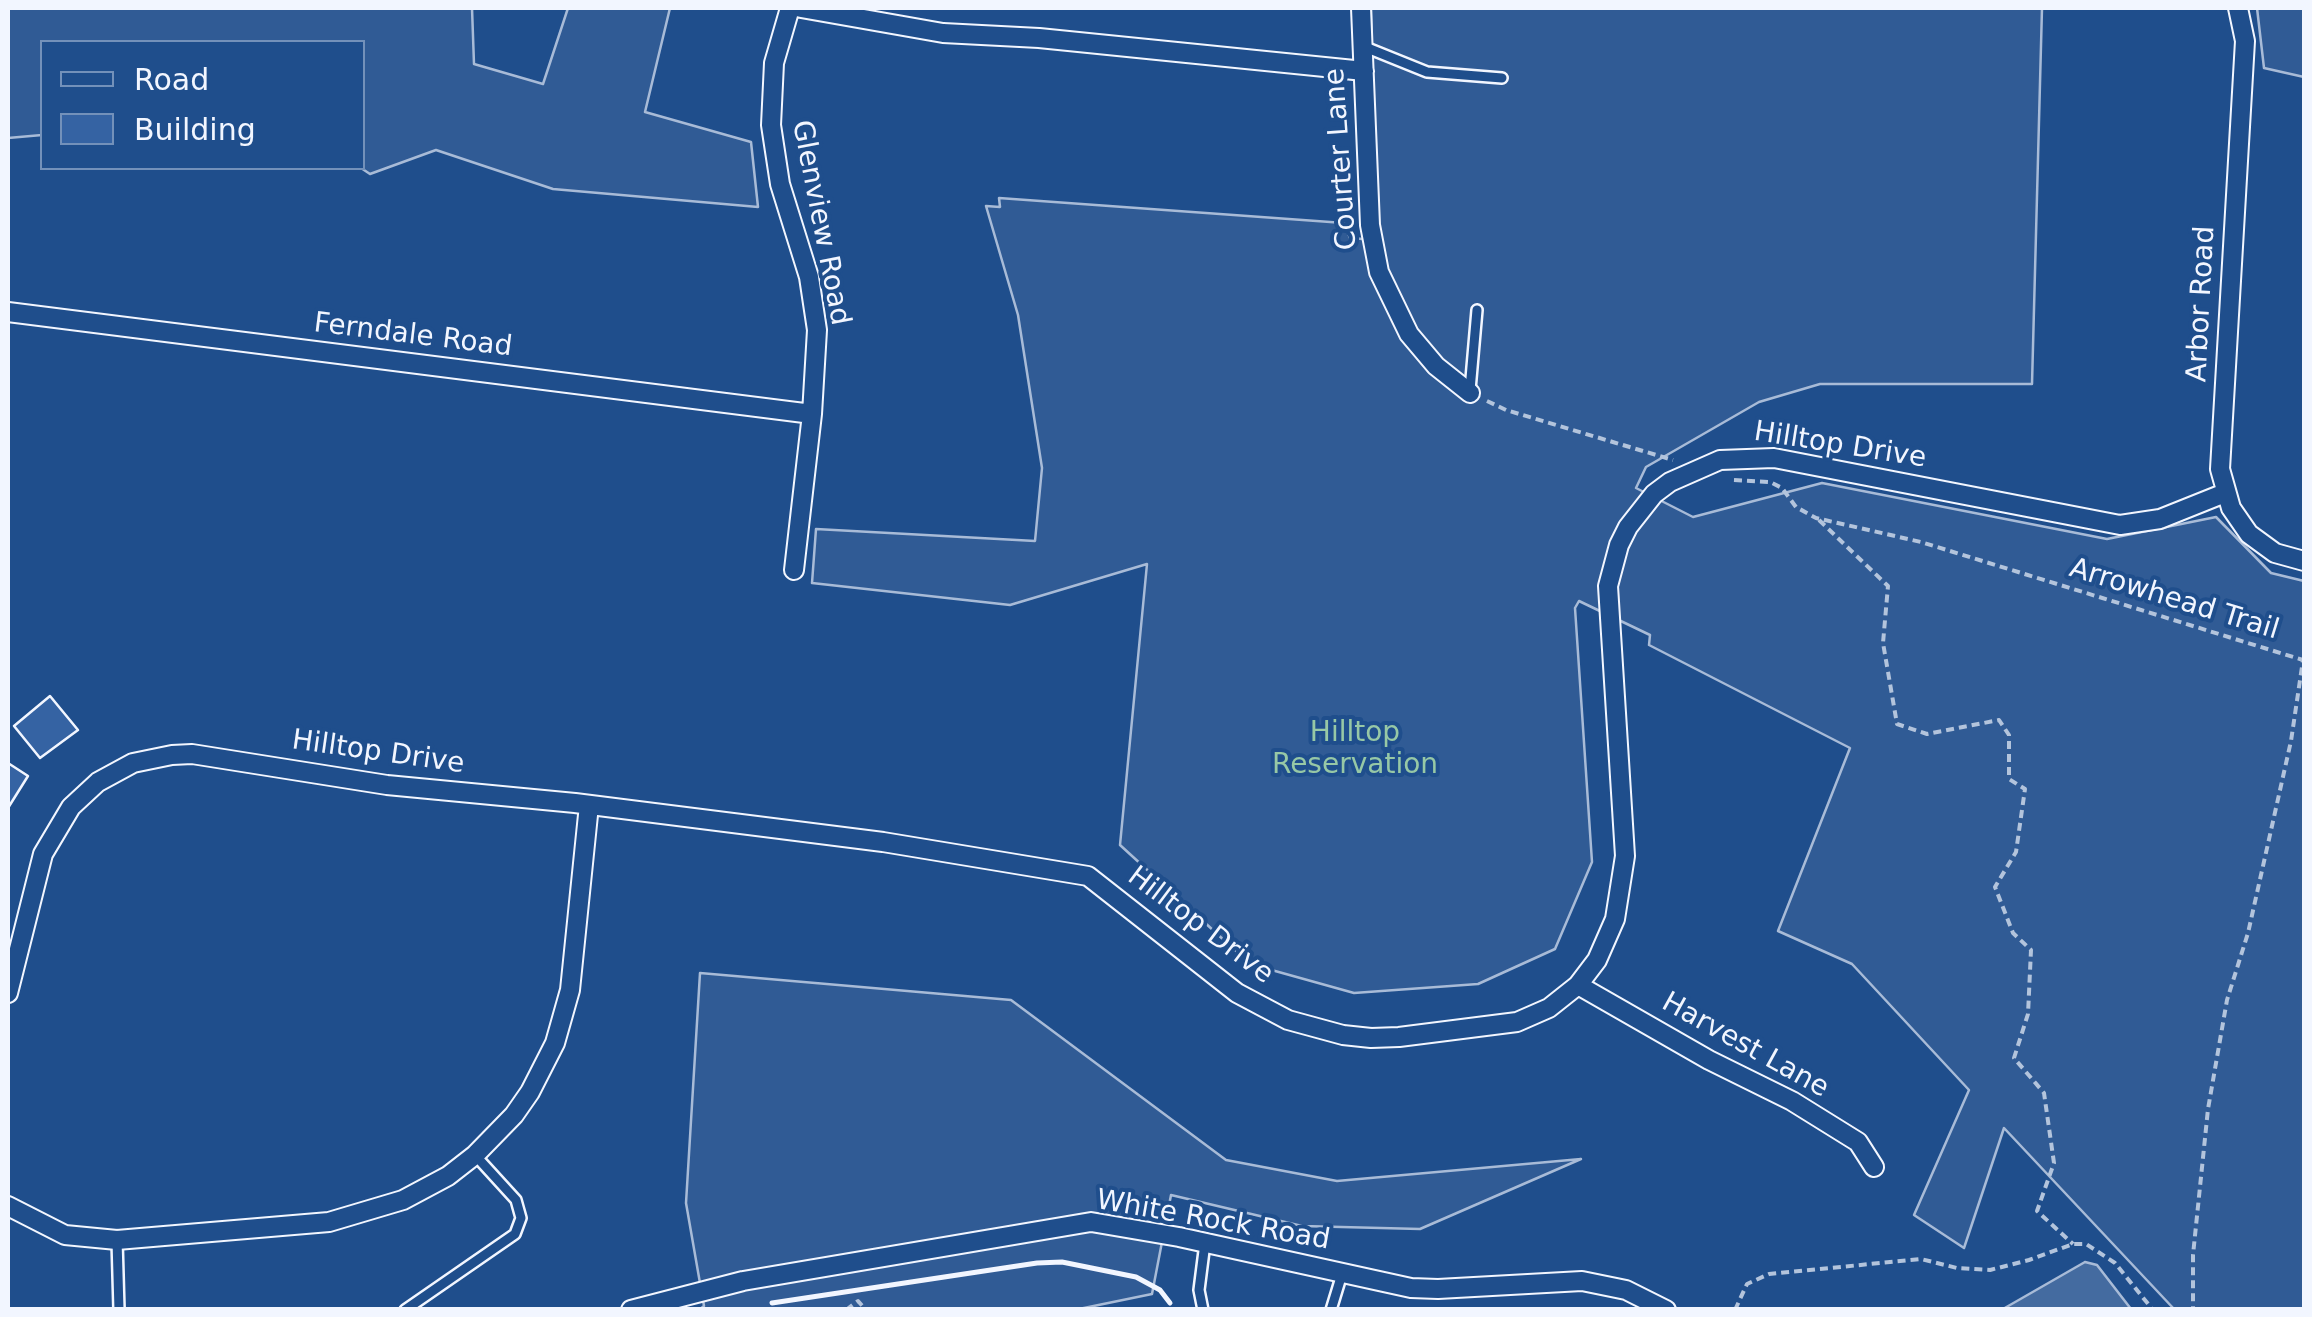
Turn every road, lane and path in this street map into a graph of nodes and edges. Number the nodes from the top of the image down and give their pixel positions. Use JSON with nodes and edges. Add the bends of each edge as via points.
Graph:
{"nodes":[{"id":1,"x":790,"y":8,"type":"edge"},
{"id":2,"x":802,"y":8,"type":"edge"},
{"id":3,"x":1360,"y":8,"type":"edge"},
{"id":4,"x":2238,"y":8,"type":"edge"},
{"id":5,"x":1363,"y":46,"type":"junction"},
{"id":6,"x":1364,"y":71,"type":"junction"},
{"id":7,"x":1502,"y":78,"type":"dead end"},
{"id":8,"x":1476,"y":310,"type":"dead end"},
{"id":9,"x":8,"y":312,"type":"edge"},
{"id":10,"x":1470,"y":393,"type":"junction"},
{"id":11,"x":812,"y":414,"type":"junction"},
{"id":12,"x":1693,"y":469,"type":"junction"},
{"id":13,"x":1725,"y":479,"type":"dead end"},
{"id":14,"x":2225,"y":494,"type":"junction"},
{"id":15,"x":1816,"y":518,"type":"junction"},
{"id":16,"x":2304,"y":561,"type":"edge"},
{"id":17,"x":794,"y":570,"type":"dead end"},
{"id":18,"x":590,"y":805,"type":"junction"},
{"id":19,"x":1578,"y":985,"type":"junction"},
{"id":20,"x":8,"y":993,"type":"edge"},
{"id":21,"x":476,"y":1155,"type":"junction"},
{"id":22,"x":1874,"y":1167,"type":"dead end"},
{"id":23,"x":8,"y":1206,"type":"edge"},
{"id":24,"x":117,"y":1240,"type":"junction"},
{"id":25,"x":1206,"y":1243,"type":"junction"},
{"id":26,"x":2073,"y":1244,"type":"junction"},
{"id":27,"x":1342,"y":1272,"type":"junction"},
{"id":28,"x":118,"y":1310,"type":"edge"},
{"id":29,"x":405,"y":1310,"type":"edge"},
{"id":30,"x":631,"y":1310,"type":"edge"},
{"id":31,"x":846,"y":1310,"type":"edge"},
{"id":32,"x":866,"y":1310,"type":"edge"},
{"id":33,"x":1202,"y":1310,"type":"edge"},
{"id":34,"x":1331,"y":1310,"type":"edge"},
{"id":35,"x":1666,"y":1310,"type":"edge"},
{"id":36,"x":1735,"y":1310,"type":"edge"},
{"id":37,"x":2153,"y":1310,"type":"edge"},
{"id":38,"x":2193,"y":1310,"type":"edge"}],
"edges":[{"from":1,"to":11,"type":"street","name":"Glenview Road","via":[[774,63],[771,125],[817,330]]},
{"from":2,"to":6,"type":"street","via":[[943,33]]},
{"from":3,"to":5,"type":"street","name":"Courter Lane"},
{"from":4,"to":14,"type":"street","name":"Arbor Road","via":[[2245,40],[2220,457]]},
{"from":5,"to":6,"type":"street","name":"Courter Lane"},
{"from":5,"to":7,"type":"lane","via":[[1426,72]]},
{"from":6,"to":10,"type":"street","name":"Courter Lane","via":[[1378,272],[1409,334]]},
{"from":8,"to":10,"type":"lane"},
{"from":9,"to":11,"type":"street","name":"Ferndale Road"},
{"from":10,"to":12,"type":"path"},
{"from":11,"to":17,"type":"street","name":"Glenview Road"},
{"from":12,"to":14,"type":"street","name":"Hilltop Drive","via":[[1737,457],[1774,458],[2120,525],[2160,519]]},
{"from":12,"to":19,"type":"street","name":"Hilltop Drive","via":[[1640,510],[1612,565],[1608,606],[1625,856],[1615,920]]},
{"from":13,"to":15,"type":"path","name":"Arrowhead Trail","via":[[1770,482]]},
{"from":14,"to":16,"type":"street","name":"Arbor Road","via":[[2261,544]]},
{"from":15,"to":26,"type":"path","via":[[1888,586],[1883,643],[1897,724],[1927,734],[1999,720],[2009,735],[2009,779],[2025,788],[2016,852],[1996,887],[2013,933],[2031,950],[2028,1014],[2014,1058],[2044,1093],[2054,1163],[2037,1211]]},
{"from":15,"to":38,"type":"path","name":"Arrowhead Trail","via":[[1921,542],[2304,660],[2208,1109]]},
{"from":18,"to":19,"type":"street","name":"Hilltop Drive","via":[[1088,876],[1237,993],[1288,1020],[1342,1035],[1399,1038],[1500,1026],[1550,1008]]},
{"from":18,"to":20,"type":"street","name":"Hilltop Drive","via":[[387,785],[192,754],[133,764],[84,794],[50,837]]},
{"from":18,"to":21,"type":"street","via":[[564,1017],[530,1092]]},
{"from":19,"to":22,"type":"street","name":"Harvest Lane","via":[[1792,1100],[1858,1142]]},
{"from":21,"to":24,"type":"street","via":[[426,1189],[354,1217]]},
{"from":21,"to":29,"type":"lane","via":[[516,1200],[522,1218],[516,1234]]},
{"from":23,"to":24,"type":"street","via":[[65,1235]]},
{"from":24,"to":28,"type":"lane"},
{"from":25,"to":27,"type":"street","name":"White Rock Road"},
{"from":25,"to":30,"type":"street","name":"White Rock Road","via":[[1091,1222],[743,1280]]},
{"from":25,"to":33,"type":"lane"},
{"from":26,"to":36,"type":"path","via":[[1990,1270],[1922,1259],[1768,1274],[1748,1284]]},
{"from":26,"to":37,"type":"path","via":[[2086,1244],[2115,1263]]},
{"from":27,"to":34,"type":"lane"},
{"from":27,"to":35,"type":"street","name":"White Rock Road","via":[[1438,1290],[1582,1281],[1626,1290]]},
{"from":31,"to":32,"type":"path","via":[[858,1300]]}]}
